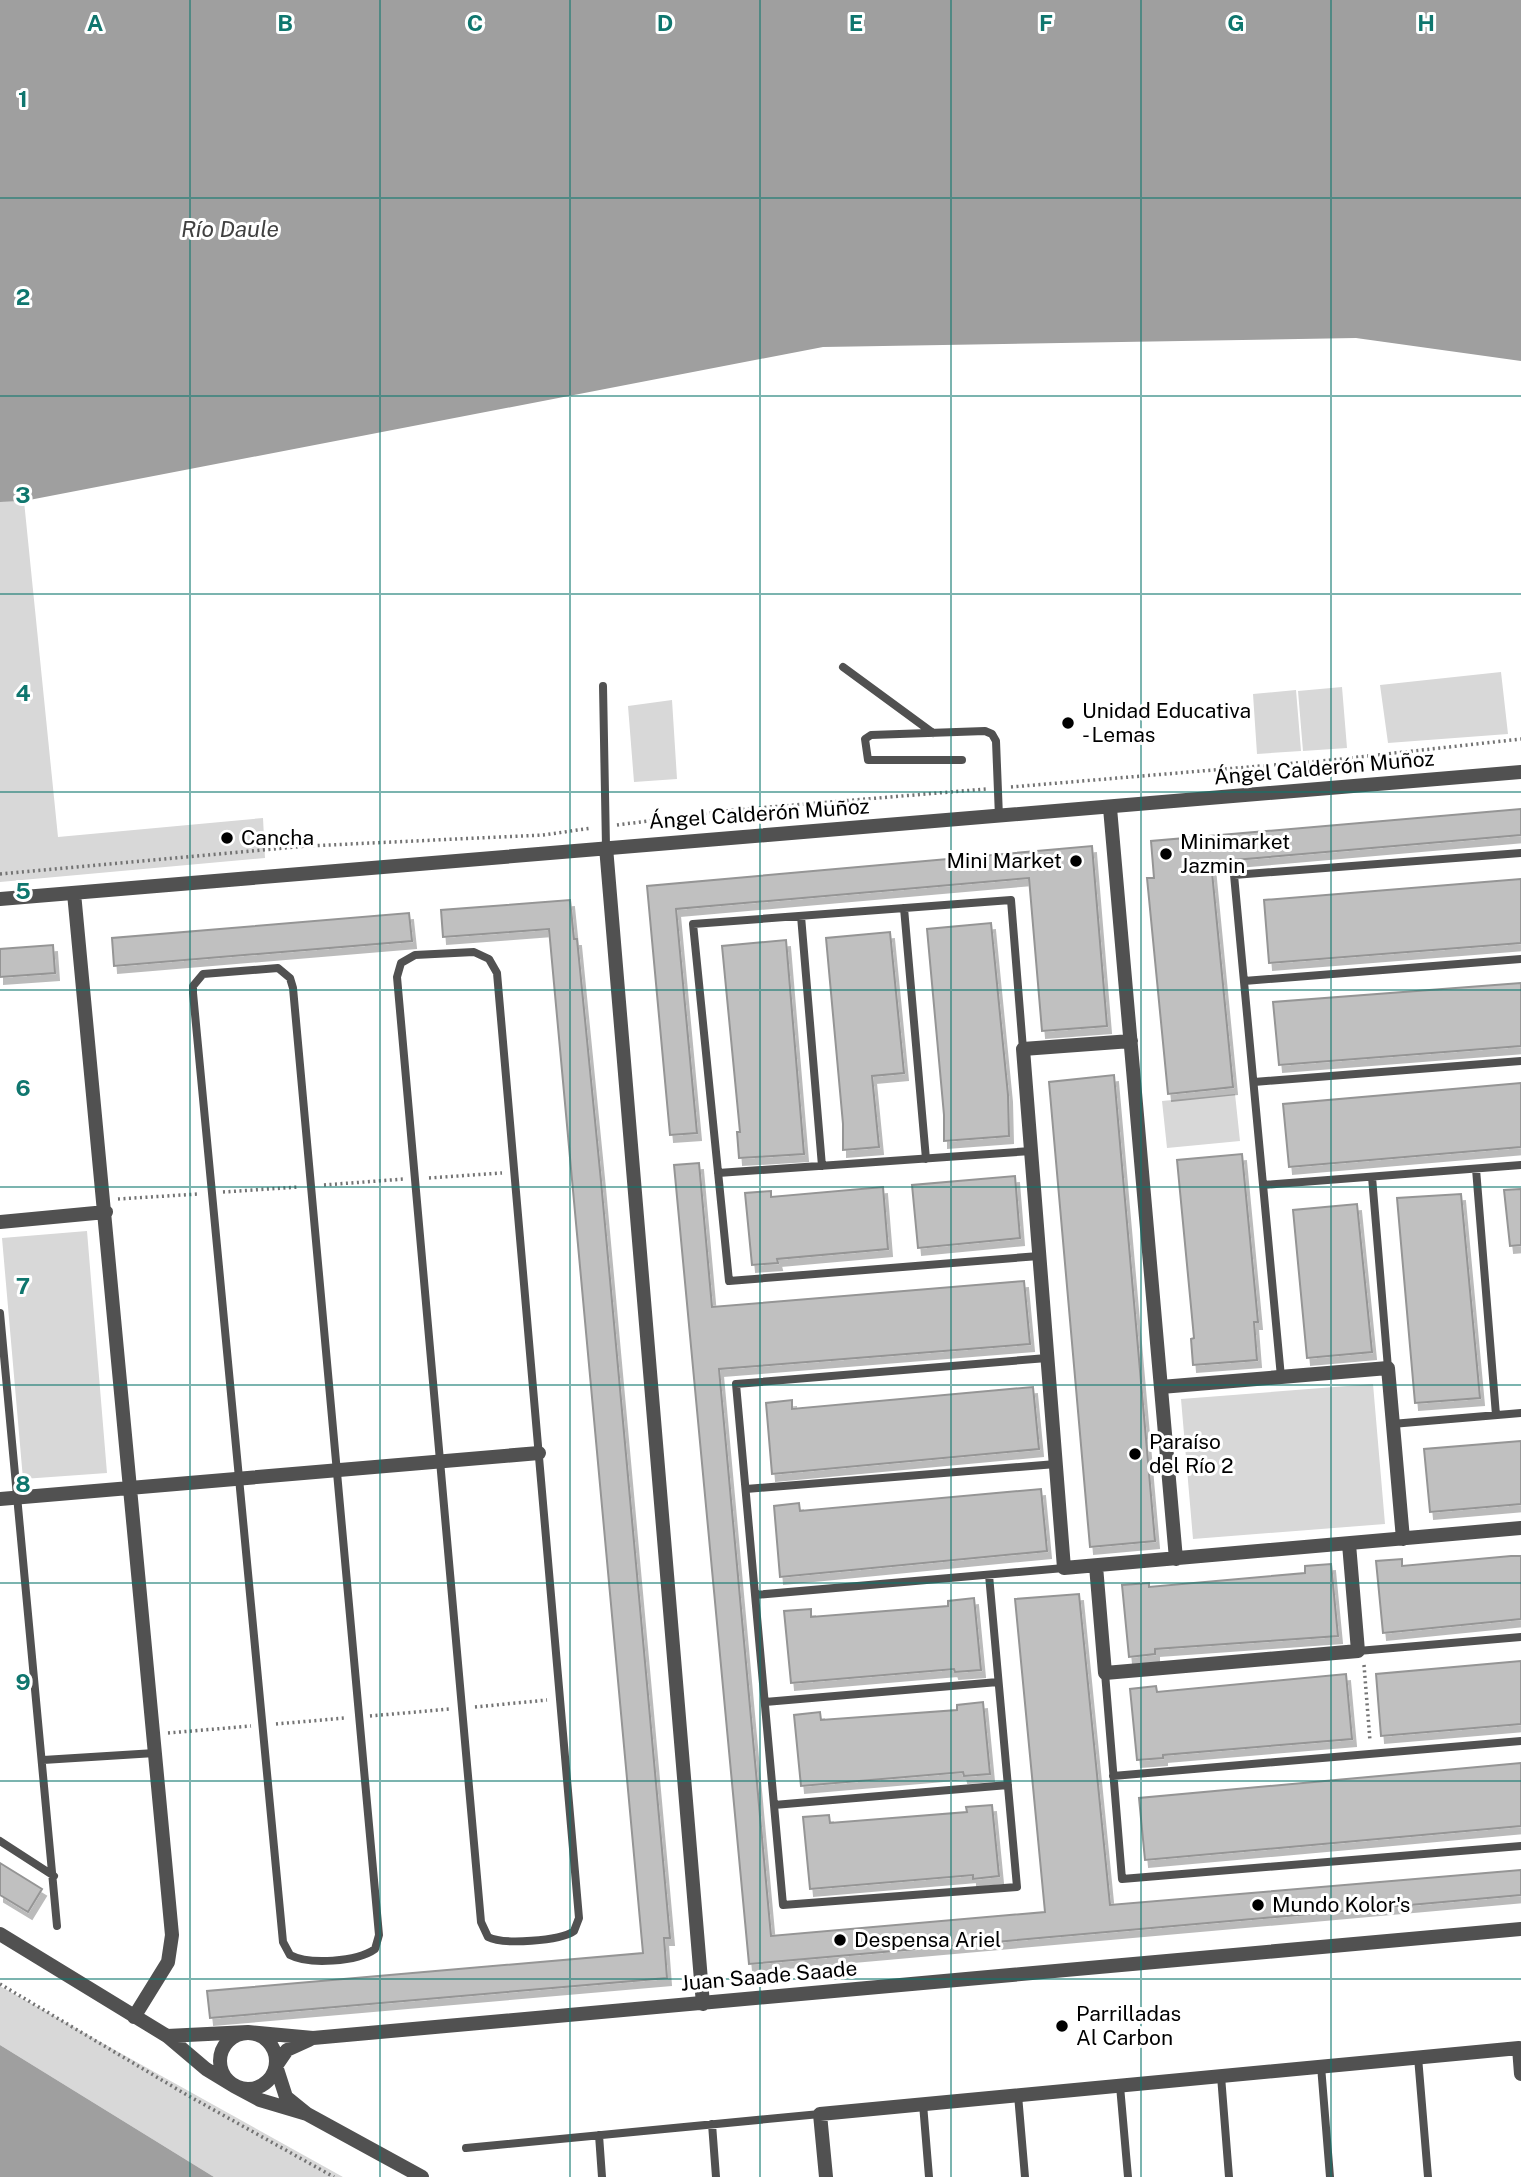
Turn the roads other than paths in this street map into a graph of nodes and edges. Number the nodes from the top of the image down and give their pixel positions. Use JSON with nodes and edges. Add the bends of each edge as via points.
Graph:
{"nodes":[{"id":1,"x":843,"y":667,"type":"dead end"},
{"id":2,"x":603,"y":686,"type":"dead end"},
{"id":3,"x":933,"y":733,"type":"junction"},
{"id":4,"x":962,"y":760,"type":"dead end"},
{"id":5,"x":1521,"y":772,"type":"edge"},
{"id":6,"x":1110,"y":808,"type":"junction"},
{"id":7,"x":999,"y":817,"type":"junction"},
{"id":8,"x":606,"y":848,"type":"junction"},
{"id":9,"x":1521,"y":853,"type":"edge"},
{"id":10,"x":74,"y":893,"type":"junction"},
{"id":11,"x":0,"y":899,"type":"edge"},
{"id":12,"x":904,"y":908,"type":"junction"},
{"id":13,"x":802,"y":916,"type":"junction"},
{"id":14,"x":1521,"y":959,"type":"edge"},
{"id":15,"x":1244,"y":981,"type":"junction"},
{"id":16,"x":1131,"y":1041,"type":"junction"},
{"id":17,"x":1023,"y":1049,"type":"junction"},
{"id":18,"x":1521,"y":1061,"type":"edge"},
{"id":19,"x":1254,"y":1082,"type":"junction"},
{"id":20,"x":1031,"y":1151,"type":"junction"},
{"id":21,"x":926,"y":1158,"type":"junction"},
{"id":22,"x":1521,"y":1165,"type":"edge"},
{"id":23,"x":822,"y":1166,"type":"junction"},
{"id":24,"x":1476,"y":1169,"type":"junction"},
{"id":25,"x":718,"y":1173,"type":"junction"},
{"id":26,"x":1372,"y":1177,"type":"junction"},
{"id":27,"x":1263,"y":1185,"type":"junction"},
{"id":28,"x":106,"y":1212,"type":"junction"},
{"id":29,"x":0,"y":1222,"type":"edge"},
{"id":30,"x":1039,"y":1256,"type":"junction"},
{"id":31,"x":0,"y":1313,"type":"edge"},
{"id":32,"x":1047,"y":1358,"type":"junction"},
{"id":33,"x":1388,"y":1368,"type":"junction"},
{"id":34,"x":1281,"y":1377,"type":"junction"},
{"id":35,"x":1161,"y":1387,"type":"junction"},
{"id":36,"x":1521,"y":1413,"type":"edge"},
{"id":37,"x":1496,"y":1415,"type":"junction"},
{"id":38,"x":1392,"y":1424,"type":"junction"},
{"id":39,"x":539,"y":1453,"type":"junction"},
{"id":40,"x":440,"y":1462,"type":"junction"},
{"id":41,"x":1056,"y":1464,"type":"junction"},
{"id":42,"x":337,"y":1471,"type":"junction"},
{"id":43,"x":239,"y":1479,"type":"junction"},
{"id":44,"x":131,"y":1488,"type":"junction"},
{"id":45,"x":746,"y":1489,"type":"junction"},
{"id":46,"x":18,"y":1497,"type":"junction"},
{"id":47,"x":0,"y":1499,"type":"edge"},
{"id":48,"x":1521,"y":1528,"type":"edge"},
{"id":49,"x":1403,"y":1539,"type":"junction"},
{"id":50,"x":1349,"y":1544,"type":"junction"},
{"id":51,"x":1177,"y":1559,"type":"junction"},
{"id":52,"x":1096,"y":1566,"type":"junction"},
{"id":53,"x":1064,"y":1568,"type":"junction"},
{"id":54,"x":989,"y":1575,"type":"junction"},
{"id":55,"x":755,"y":1595,"type":"junction"},
{"id":56,"x":1521,"y":1637,"type":"edge"},
{"id":57,"x":1360,"y":1651,"type":"junction"},
{"id":58,"x":1105,"y":1673,"type":"junction"},
{"id":59,"x":999,"y":1682,"type":"junction"},
{"id":60,"x":765,"y":1702,"type":"junction"},
{"id":61,"x":1521,"y":1741,"type":"edge"},
{"id":62,"x":155,"y":1753,"type":"junction"},
{"id":63,"x":43,"y":1760,"type":"junction"},
{"id":64,"x":1113,"y":1776,"type":"junction"},
{"id":65,"x":1008,"y":1785,"type":"junction"},
{"id":66,"x":774,"y":1805,"type":"junction"},
{"id":67,"x":0,"y":1841,"type":"edge"},
{"id":68,"x":1521,"y":1846,"type":"edge"},
{"id":69,"x":54,"y":1875,"type":"junction"},
{"id":70,"x":57,"y":1926,"type":"dead end"},
{"id":71,"x":1521,"y":1929,"type":"edge"},
{"id":72,"x":0,"y":1934,"type":"edge"},
{"id":73,"x":702,"y":2004,"type":"junction"},
{"id":74,"x":134,"y":2017,"type":"junction"},
{"id":75,"x":248,"y":2032,"type":"junction"},
{"id":76,"x":167,"y":2036,"type":"junction"},
{"id":77,"x":313,"y":2038,"type":"junction"},
{"id":78,"x":1520,"y":2048,"type":"edge"},
{"id":79,"x":1418,"y":2057,"type":"junction"},
{"id":80,"x":276,"y":2066,"type":"junction"},
{"id":81,"x":1321,"y":2066,"type":"junction"},
{"id":82,"x":1521,"y":2074,"type":"edge"},
{"id":83,"x":1222,"y":2076,"type":"junction"},
{"id":84,"x":1120,"y":2085,"type":"junction"},
{"id":85,"x":234,"y":2086,"type":"junction"},
{"id":86,"x":1018,"y":2095,"type":"junction"},
{"id":87,"x":923,"y":2104,"type":"junction"},
{"id":88,"x":307,"y":2114,"type":"junction"},
{"id":89,"x":820,"y":2114,"type":"junction"},
{"id":90,"x":712,"y":2124,"type":"junction"},
{"id":91,"x":599,"y":2135,"type":"junction"},
{"id":92,"x":466,"y":2148,"type":"dead end"},
{"id":93,"x":422,"y":2177,"type":"edge"},
{"id":94,"x":602,"y":2177,"type":"edge"},
{"id":95,"x":716,"y":2177,"type":"edge"},
{"id":96,"x":826,"y":2177,"type":"edge"},
{"id":97,"x":929,"y":2177,"type":"edge"},
{"id":98,"x":1025,"y":2177,"type":"edge"},
{"id":99,"x":1128,"y":2177,"type":"edge"},
{"id":100,"x":1229,"y":2177,"type":"edge"},
{"id":101,"x":1330,"y":2177,"type":"edge"},
{"id":102,"x":1428,"y":2177,"type":"edge"}],
"edges":[{"from":1,"to":3,"type":"lane"},
{"from":2,"to":8,"type":"lane"},
{"from":3,"to":4,"type":"lane","via":[[867,736],[865,758]]},
{"from":3,"to":7,"type":"lane","via":[[992,734]]},
{"from":5,"to":6,"type":"street","name":"Ángel Calderón Muñoz"},
{"from":6,"to":7,"type":"street","name":"Ángel Calderón Muñoz"},
{"from":6,"to":16,"type":"street"},
{"from":7,"to":8,"type":"street","name":"Ángel Calderón Muñoz"},
{"from":8,"to":10,"type":"street","name":"Ángel Calderón Muñoz"},
{"from":8,"to":73,"type":"street"},
{"from":9,"to":15,"type":"lane","via":[[1234,875]]},
{"from":10,"to":11,"type":"street","name":"Ángel Calderón Muñoz"},
{"from":10,"to":28,"type":"street"},
{"from":12,"to":13,"type":"lane"},
{"from":12,"to":17,"type":"lane","via":[[1011,900]]},
{"from":12,"to":21,"type":"lane"},
{"from":13,"to":23,"type":"lane"},
{"from":13,"to":25,"type":"lane","via":[[693,924]]},
{"from":14,"to":15,"type":"lane"},
{"from":15,"to":19,"type":"lane"},
{"from":16,"to":17,"type":"street"},
{"from":16,"to":35,"type":"street"},
{"from":17,"to":20,"type":"street"},
{"from":18,"to":19,"type":"lane"},
{"from":19,"to":27,"type":"lane"},
{"from":20,"to":21,"type":"lane"},
{"from":20,"to":30,"type":"street"},
{"from":21,"to":23,"type":"lane"},
{"from":22,"to":24,"type":"lane"},
{"from":23,"to":25,"type":"lane"},
{"from":24,"to":26,"type":"lane"},
{"from":24,"to":37,"type":"lane"},
{"from":25,"to":30,"type":"lane","via":[[729,1281]]},
{"from":26,"to":27,"type":"lane"},
{"from":26,"to":33,"type":"lane"},
{"from":27,"to":34,"type":"lane"},
{"from":28,"to":29,"type":"street"},
{"from":28,"to":44,"type":"street"},
{"from":30,"to":32,"type":"street"},
{"from":31,"to":46,"type":"lane"},
{"from":32,"to":41,"type":"street"},
{"from":32,"to":45,"type":"lane","via":[[736,1384]]},
{"from":33,"to":34,"type":"street"},
{"from":33,"to":38,"type":"street"},
{"from":34,"to":35,"type":"street"},
{"from":35,"to":51,"type":"street"},
{"from":36,"to":37,"type":"lane"},
{"from":37,"to":38,"type":"lane"},
{"from":38,"to":49,"type":"street"},
{"from":39,"to":40,"type":"street"},
{"from":39,"to":40,"type":"lane","via":[[579,1918],[574,1931],[563,1937],[494,1941],[481,1922]]},
{"from":39,"to":40,"type":"lane","via":[[497,973],[489,959],[474,952],[415,955],[401,963],[397,977]]},
{"from":40,"to":42,"type":"street"},
{"from":41,"to":45,"type":"lane"},
{"from":41,"to":53,"type":"street"},
{"from":42,"to":43,"type":"street"},
{"from":42,"to":43,"type":"lane","via":[[379,1935],[375,1949],[362,1957],[305,1960],[290,1955],[283,1942]]},
{"from":42,"to":43,"type":"lane","via":[[293,988],[278,968],[257,968],[203,974],[192,993]]},
{"from":43,"to":44,"type":"street"},
{"from":44,"to":46,"type":"street"},
{"from":44,"to":62,"type":"street"},
{"from":45,"to":55,"type":"lane"},
{"from":46,"to":47,"type":"street"},
{"from":46,"to":63,"type":"lane"},
{"from":48,"to":49,"type":"street"},
{"from":49,"to":50,"type":"street"},
{"from":50,"to":51,"type":"street"},
{"from":50,"to":57,"type":"street"},
{"from":51,"to":52,"type":"street"},
{"from":52,"to":53,"type":"street"},
{"from":52,"to":58,"type":"street"},
{"from":53,"to":54,"type":"lane"},
{"from":54,"to":55,"type":"lane"},
{"from":54,"to":59,"type":"lane"},
{"from":55,"to":60,"type":"lane"},
{"from":56,"to":57,"type":"lane"},
{"from":57,"to":58,"type":"street"},
{"from":58,"to":64,"type":"lane"},
{"from":59,"to":60,"type":"lane"},
{"from":59,"to":65,"type":"lane"},
{"from":60,"to":66,"type":"lane"},
{"from":61,"to":64,"type":"lane"},
{"from":62,"to":63,"type":"lane"},
{"from":62,"to":74,"type":"street","via":[[172,1950]]},
{"from":63,"to":69,"type":"lane"},
{"from":64,"to":68,"type":"lane","via":[[1122,1879]]},
{"from":65,"to":66,"type":"lane"},
{"from":65,"to":66,"type":"lane","via":[[1017,1886],[783,1905]]},
{"from":67,"to":69,"type":"lane"},
{"from":69,"to":70,"type":"lane"},
{"from":71,"to":73,"type":"street","name":"Juan Saade Saade"},
{"from":72,"to":74,"type":"street"},
{"from":73,"to":77,"type":"street","name":"Juan Saade Saade"},
{"from":74,"to":76,"type":"street"},
{"from":75,"to":76,"type":"street"},
{"from":75,"to":77,"type":"street"},
{"from":75,"to":80,"type":"street","via":[[266,2039]]},
{"from":75,"to":85,"type":"street","via":[[230,2038],[220,2054],[221,2073]]},
{"from":76,"to":85,"type":"street"},
{"from":77,"to":80,"type":"street","via":[[287,2050]]},
{"from":78,"to":79,"type":"street"},
{"from":78,"to":82,"type":"street"},
{"from":79,"to":81,"type":"street"},
{"from":79,"to":102,"type":"lane"},
{"from":80,"to":85,"type":"street","via":[[260,2087]]},
{"from":80,"to":88,"type":"street","via":[[286,2097]]},
{"from":81,"to":83,"type":"street"},
{"from":81,"to":101,"type":"lane"},
{"from":83,"to":84,"type":"street"},
{"from":83,"to":100,"type":"lane"},
{"from":84,"to":86,"type":"street"},
{"from":84,"to":99,"type":"lane"},
{"from":85,"to":88,"type":"street","via":[[260,2100]]},
{"from":86,"to":87,"type":"street"},
{"from":86,"to":98,"type":"lane"},
{"from":87,"to":89,"type":"street"},
{"from":87,"to":97,"type":"lane"},
{"from":88,"to":93,"type":"street"},
{"from":89,"to":90,"type":"lane"},
{"from":89,"to":96,"type":"street"},
{"from":90,"to":91,"type":"lane"},
{"from":90,"to":95,"type":"lane"},
{"from":91,"to":92,"type":"lane"},
{"from":91,"to":94,"type":"lane"}]}
